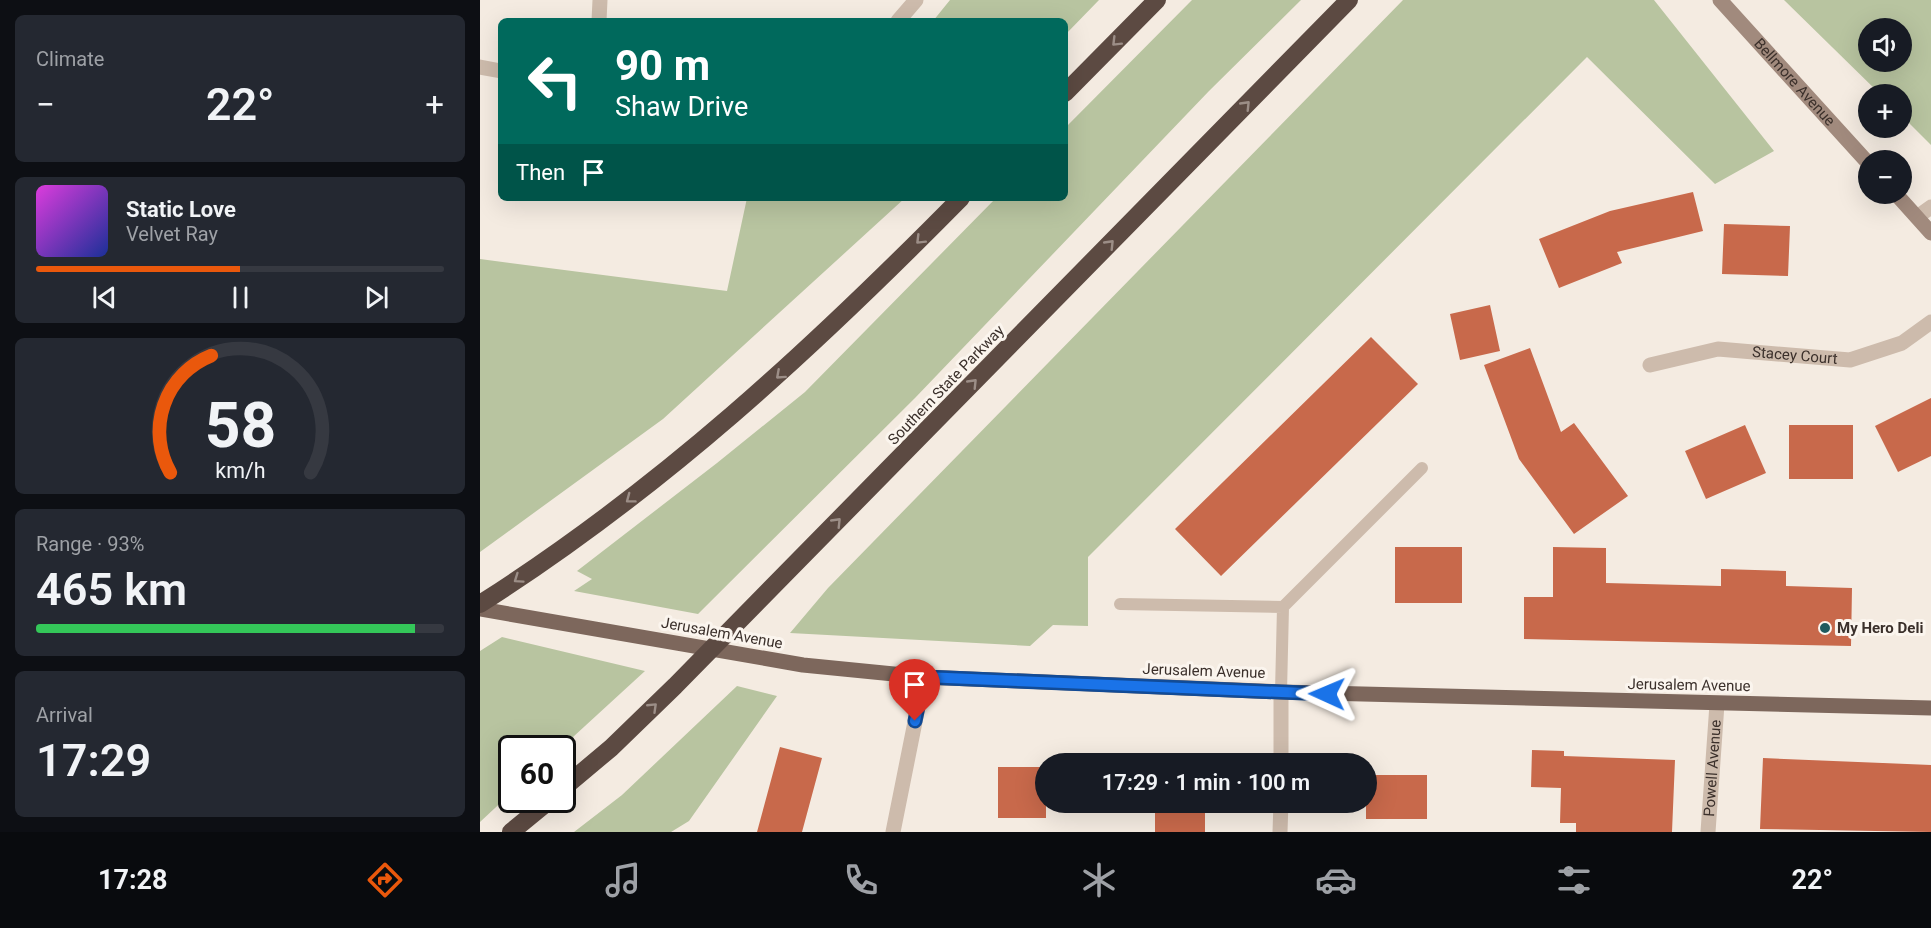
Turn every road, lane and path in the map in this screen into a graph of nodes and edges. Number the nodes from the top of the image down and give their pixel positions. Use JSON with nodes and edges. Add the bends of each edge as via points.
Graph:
{"nodes":[{"id":1,"x":600,"y":0,"type":"edge"},
{"id":2,"x":916,"y":0,"type":"edge"},
{"id":3,"x":1157,"y":0,"type":"edge"},
{"id":4,"x":1349,"y":0,"type":"edge"},
{"id":5,"x":1720,"y":0,"type":"edge"},
{"id":6,"x":599,"y":18,"type":"edge"},
{"id":7,"x":901,"y":18,"type":"edge"},
{"id":8,"x":480,"y":67,"type":"edge"},
{"id":9,"x":498,"y":70,"type":"edge"},
{"id":10,"x":1068,"y":90,"type":"edge"},
{"id":11,"x":1858,"y":152,"type":"edge"},
{"id":12,"x":958,"y":201,"type":"edge"},
{"id":13,"x":1905,"y":204,"type":"edge"},
{"id":14,"x":1931,"y":207,"type":"edge"},
{"id":15,"x":1917,"y":217,"type":"junction"},
{"id":16,"x":1931,"y":233,"type":"edge"},
{"id":17,"x":1931,"y":322,"type":"edge"},
{"id":18,"x":1650,"y":365,"type":"dead end"},
{"id":19,"x":1422,"y":468,"type":"dead end"},
{"id":20,"x":480,"y":604,"type":"edge"},
{"id":21,"x":1120,"y":604,"type":"dead end"},
{"id":22,"x":1282,"y":607,"type":"junction"},
{"id":23,"x":480,"y":609,"type":"edge"},
{"id":24,"x":924,"y":677,"type":"junction"},
{"id":25,"x":1281,"y":692,"type":"junction"},
{"id":26,"x":1717,"y":704,"type":"junction"},
{"id":27,"x":1931,"y":708,"type":"edge"},
{"id":28,"x":1281,"y":753,"type":"edge"},
{"id":29,"x":576,"y":777,"type":"edge"},
{"id":30,"x":534,"y":813,"type":"edge"},
{"id":31,"x":1281,"y":813,"type":"edge"},
{"id":32,"x":511,"y":832,"type":"edge"},
{"id":33,"x":893,"y":832,"type":"edge"},
{"id":34,"x":1280,"y":832,"type":"edge"},
{"id":35,"x":1708,"y":832,"type":"edge"}],
"edges":[{"from":1,"to":6,"type":"street"},
{"from":2,"to":7,"type":"street"},
{"from":3,"to":10,"type":"highway","one_way":true},
{"from":29,"to":4,"type":"highway","name":"Southern State Parkway","one_way":true,"via":[[611,748],[796,564]]},
{"from":5,"to":11,"type":"main road","name":"Bellmore Avenue"},
{"from":8,"to":9,"type":"street"},
{"from":12,"to":20,"type":"highway","one_way":true,"via":[[819,340],[735,415],[642,490]]},
{"from":13,"to":15,"type":"main road"},
{"from":14,"to":15,"type":"street"},
{"from":15,"to":16,"type":"main road"},
{"from":17,"to":18,"type":"street","name":"Stacey Court","via":[[1902,343],[1850,360],[1718,349]]},
{"from":19,"to":22,"type":"lane"},
{"from":21,"to":22,"type":"lane"},
{"from":22,"to":25,"type":"lane"},
{"from":23,"to":24,"type":"main road","name":"Jerusalem Avenue","via":[[803,665]]},
{"from":24,"to":25,"type":"main road","name":"Jerusalem Avenue"},
{"from":24,"to":33,"type":"street"},
{"from":25,"to":26,"type":"main road","name":"Jerusalem Avenue"},
{"from":25,"to":28,"type":"street"},
{"from":26,"to":27,"type":"main road","name":"Jerusalem Avenue"},
{"from":26,"to":35,"type":"street","name":"Powell Avenue"},
{"from":30,"to":32,"type":"highway"},
{"from":31,"to":34,"type":"street"}]}
